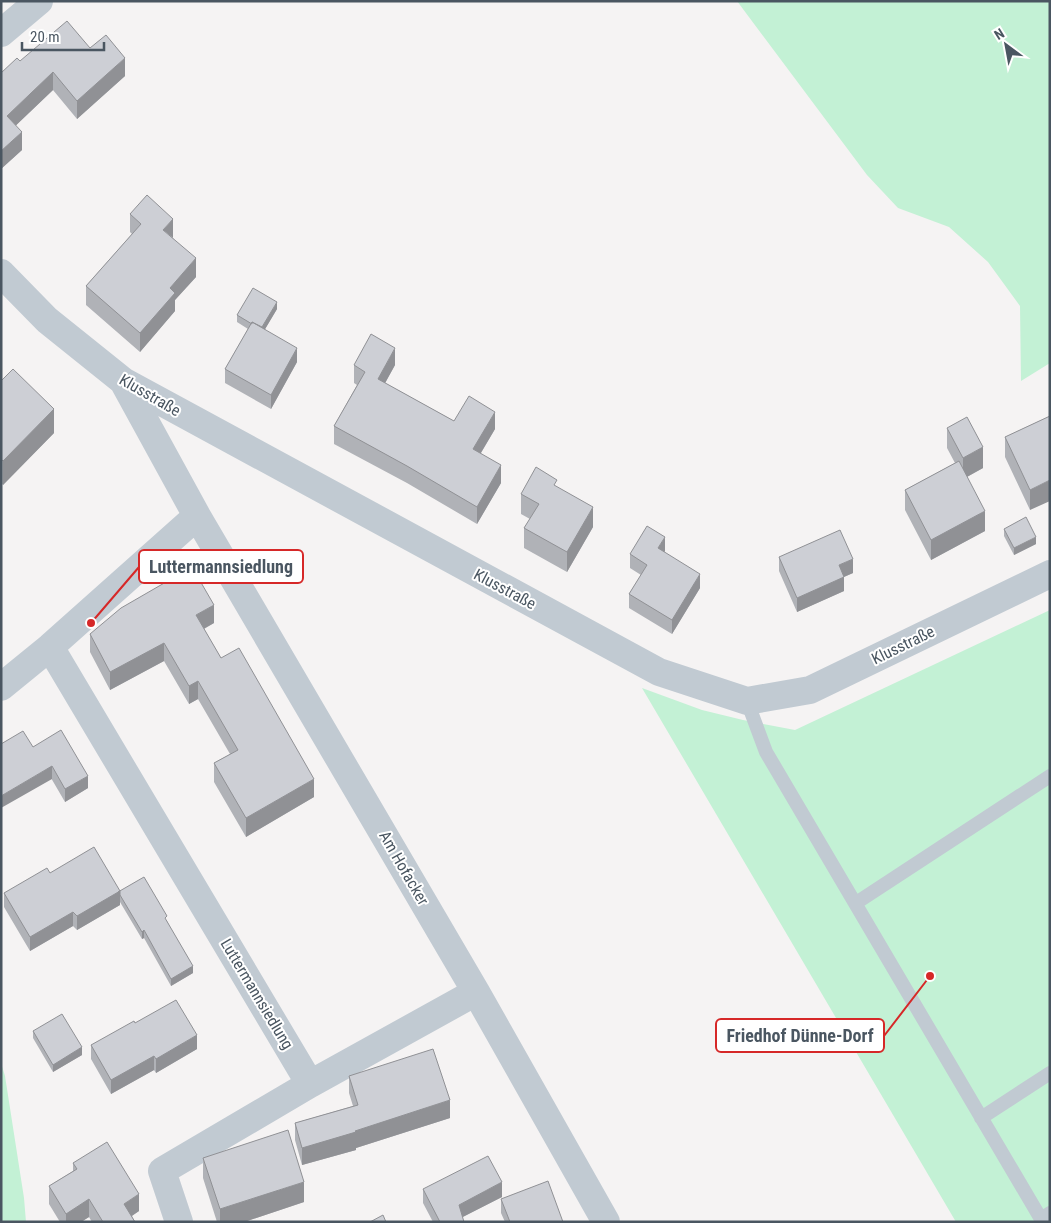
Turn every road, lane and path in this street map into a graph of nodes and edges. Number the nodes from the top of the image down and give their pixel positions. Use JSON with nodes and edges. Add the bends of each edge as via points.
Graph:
{"nodes":[{"id":1,"x":39,"y":1,"type":"edge"},
{"id":2,"x":1,"y":33,"type":"edge"},
{"id":3,"x":1,"y":273,"type":"edge"},
{"id":4,"x":123,"y":381,"type":"junction"},
{"id":5,"x":197,"y":516,"type":"junction"},
{"id":6,"x":1050,"y":574,"type":"edge"},
{"id":7,"x":50,"y":647,"type":"junction"},
{"id":8,"x":1,"y":687,"type":"edge"},
{"id":9,"x":747,"y":701,"type":"junction"},
{"id":10,"x":1050,"y":776,"type":"edge"},
{"id":11,"x":856,"y":903,"type":"junction"},
{"id":12,"x":476,"y":992,"type":"junction"},
{"id":13,"x":1050,"y":1073,"type":"edge"},
{"id":14,"x":310,"y":1084,"type":"junction"},
{"id":15,"x":981,"y":1118,"type":"junction"},
{"id":16,"x":1050,"y":1213,"type":"edge"},
{"id":17,"x":180,"y":1222,"type":"edge"},
{"id":18,"x":606,"y":1222,"type":"edge"}],
"edges":[{"from":1,"to":2,"type":"street"},
{"from":3,"to":4,"type":"street","name":"Klusstraße","via":[[47,320]]},
{"from":4,"to":5,"type":"street","name":"Am Hofacker"},
{"from":4,"to":9,"type":"street","name":"Klusstraße","via":[[659,672]]},
{"from":5,"to":7,"type":"street"},
{"from":5,"to":12,"type":"street","name":"Am Hofacker"},
{"from":6,"to":9,"type":"street","name":"Klusstraße","via":[[810,690]]},
{"from":7,"to":8,"type":"street"},
{"from":7,"to":14,"type":"street","name":"Luttermannsiedlung"},
{"from":9,"to":11,"type":"lane","via":[[766,752]]},
{"from":10,"to":11,"type":"lane"},
{"from":11,"to":15,"type":"lane"},
{"from":12,"to":14,"type":"street"},
{"from":12,"to":18,"type":"street","name":"Am Hofacker"},
{"from":13,"to":15,"type":"lane"},
{"from":14,"to":17,"type":"street","via":[[162,1172]]},
{"from":15,"to":16,"type":"lane","via":[[1041,1219]]}]}
